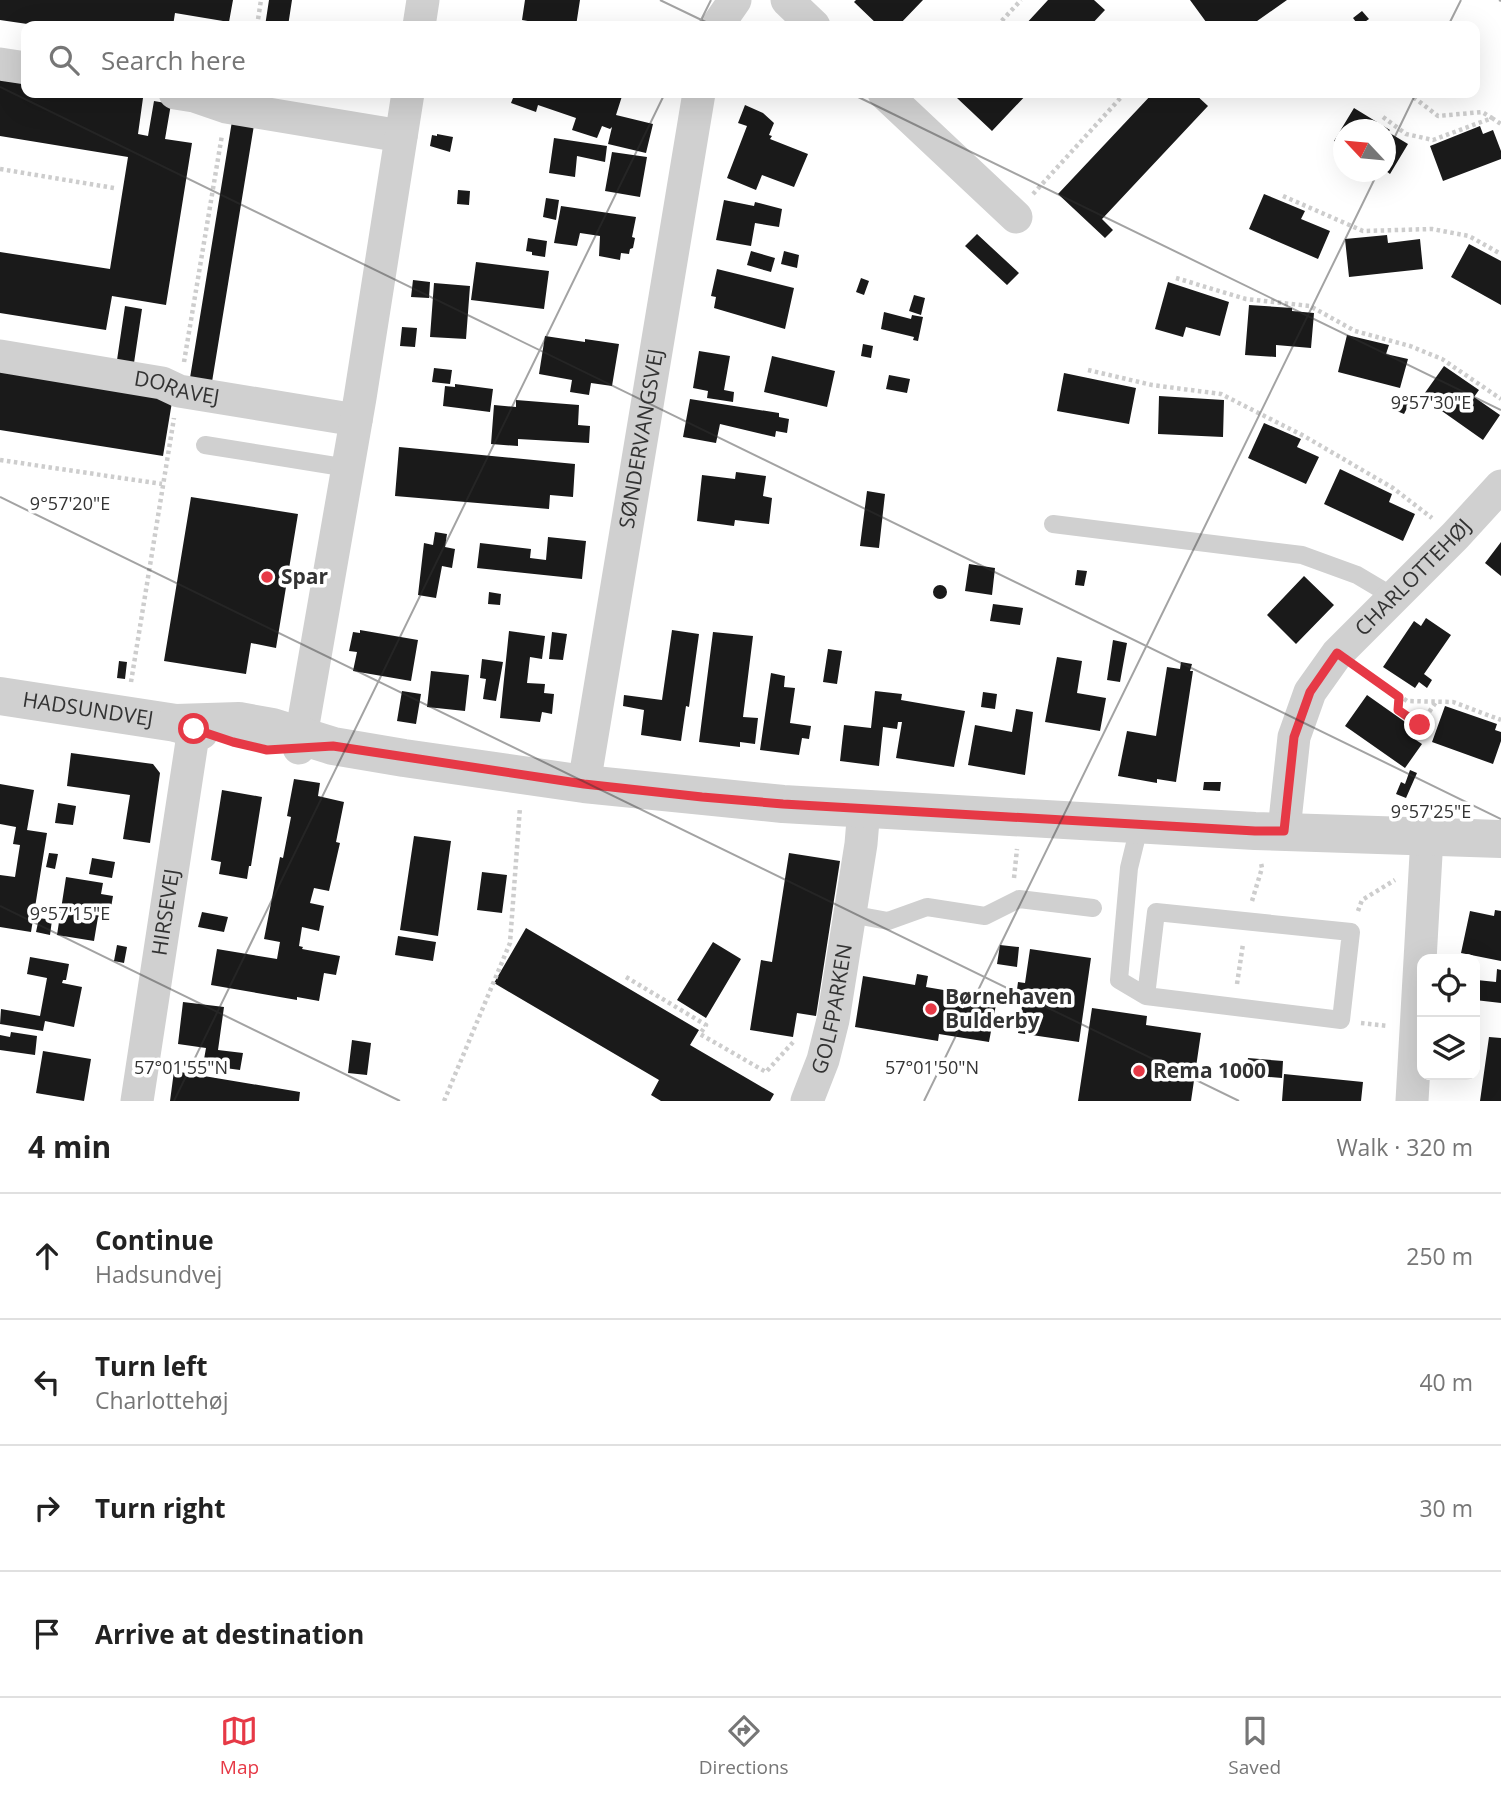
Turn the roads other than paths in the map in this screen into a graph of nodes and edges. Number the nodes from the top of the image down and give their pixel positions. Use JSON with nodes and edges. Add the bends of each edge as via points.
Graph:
{"nodes":[{"id":1,"x":423,"y":0,"type":"edge"},
{"id":2,"x":736,"y":0,"type":"edge"},
{"id":3,"x":787,"y":0,"type":"edge"},
{"id":4,"x":420,"y":21,"type":"edge"},
{"id":5,"x":719,"y":21,"type":"edge"},
{"id":6,"x":809,"y":21,"type":"edge"},
{"id":7,"x":0,"y":64,"type":"edge"},
{"id":8,"x":21,"y":67,"type":"edge"},
{"id":9,"x":200,"y":98,"type":"edge"},
{"id":10,"x":407,"y":98,"type":"edge"},
{"id":11,"x":698,"y":98,"type":"edge"},
{"id":12,"x":889,"y":98,"type":"edge"},
{"id":13,"x":401,"y":136,"type":"junction"},
{"id":14,"x":1016,"y":217,"type":"road end"},
{"id":15,"x":0,"y":356,"type":"edge"},
{"id":16,"x":356,"y":420,"type":"junction"},
{"id":17,"x":205,"y":445,"type":"dead end"},
{"id":18,"x":348,"y":468,"type":"junction"},
{"id":19,"x":1501,"y":486,"type":"edge"},
{"id":20,"x":1053,"y":524,"type":"dead end"},
{"id":21,"x":1394,"y":597,"type":"junction"},
{"id":22,"x":0,"y":696,"type":"edge"},
{"id":23,"x":188,"y":725,"type":"junction"},
{"id":24,"x":311,"y":743,"type":"junction"},
{"id":25,"x":584,"y":784,"type":"junction"},
{"id":26,"x":864,"y":808,"type":"junction"},
{"id":27,"x":1140,"y":823,"type":"junction"},
{"id":28,"x":1269,"y":831,"type":"junction"},
{"id":29,"x":1427,"y":837,"type":"junction"},
{"id":30,"x":1501,"y":839,"type":"edge"},
{"id":31,"x":1093,"y":908,"type":"dead end"},
{"id":32,"x":850,"y":914,"type":"junction"},
{"id":33,"x":1146,"y":996,"type":"junction"},
{"id":34,"x":137,"y":1101,"type":"edge"},
{"id":35,"x":807,"y":1101,"type":"edge"},
{"id":36,"x":1412,"y":1101,"type":"edge"}],
"edges":[{"from":1,"to":4,"type":"street"},
{"from":2,"to":5,"type":"street"},
{"from":3,"to":6,"type":"street"},
{"from":7,"to":8,"type":"street"},
{"from":9,"to":13,"type":"street","via":[[226,107]]},
{"from":10,"to":13,"type":"street"},
{"from":11,"to":25,"type":"street","name":"SØNDERVANGSVEJ"},
{"from":12,"to":14,"type":"street"},
{"from":13,"to":16,"type":"street"},
{"from":15,"to":16,"type":"street","name":"DORAVEJ"},
{"from":16,"to":18,"type":"street"},
{"from":17,"to":18,"type":"lane"},
{"from":18,"to":24,"type":"street"},
{"from":19,"to":21,"type":"street","name":"CHARLOTTEHØJ"},
{"from":20,"to":21,"type":"lane","via":[[1302,555],[1357,575]]},
{"from":21,"to":28,"type":"street","name":"CHARLOTTEHØJ","via":[[1337,653],[1310,692]]},
{"from":22,"to":23,"type":"street","name":"HADSUNDVEJ"},
{"from":23,"to":24,"type":"street","name":"HADSUNDVEJ","via":[[239,721],[272,727]]},
{"from":23,"to":34,"type":"street","name":"HIRSEVEJ"},
{"from":24,"to":25,"type":"street","name":"HADSUNDVEJ"},
{"from":25,"to":26,"type":"street","name":"HADSUNDVEJ"},
{"from":26,"to":27,"type":"street","name":"HADSUNDVEJ"},
{"from":26,"to":32,"type":"street","name":"GOLFPARKEN"},
{"from":27,"to":28,"type":"street","name":"HADSUNDVEJ"},
{"from":27,"to":33,"type":"lane","via":[[1129,869],[1119,981]]},
{"from":28,"to":29,"type":"street","name":"HADSUNDVEJ"},
{"from":29,"to":30,"type":"street","name":"HADSUNDVEJ"},
{"from":29,"to":36,"type":"street"},
{"from":31,"to":32,"type":"lane","name":"GOLFPARKEN","via":[[1019,899],[985,916],[927,908],[888,921]]},
{"from":32,"to":35,"type":"street","name":"GOLFPARKEN","via":[[823,1060]]},
{"from":33,"to":33,"type":"lane","via":[[1341,1020],[1351,932],[1156,912]]}]}
